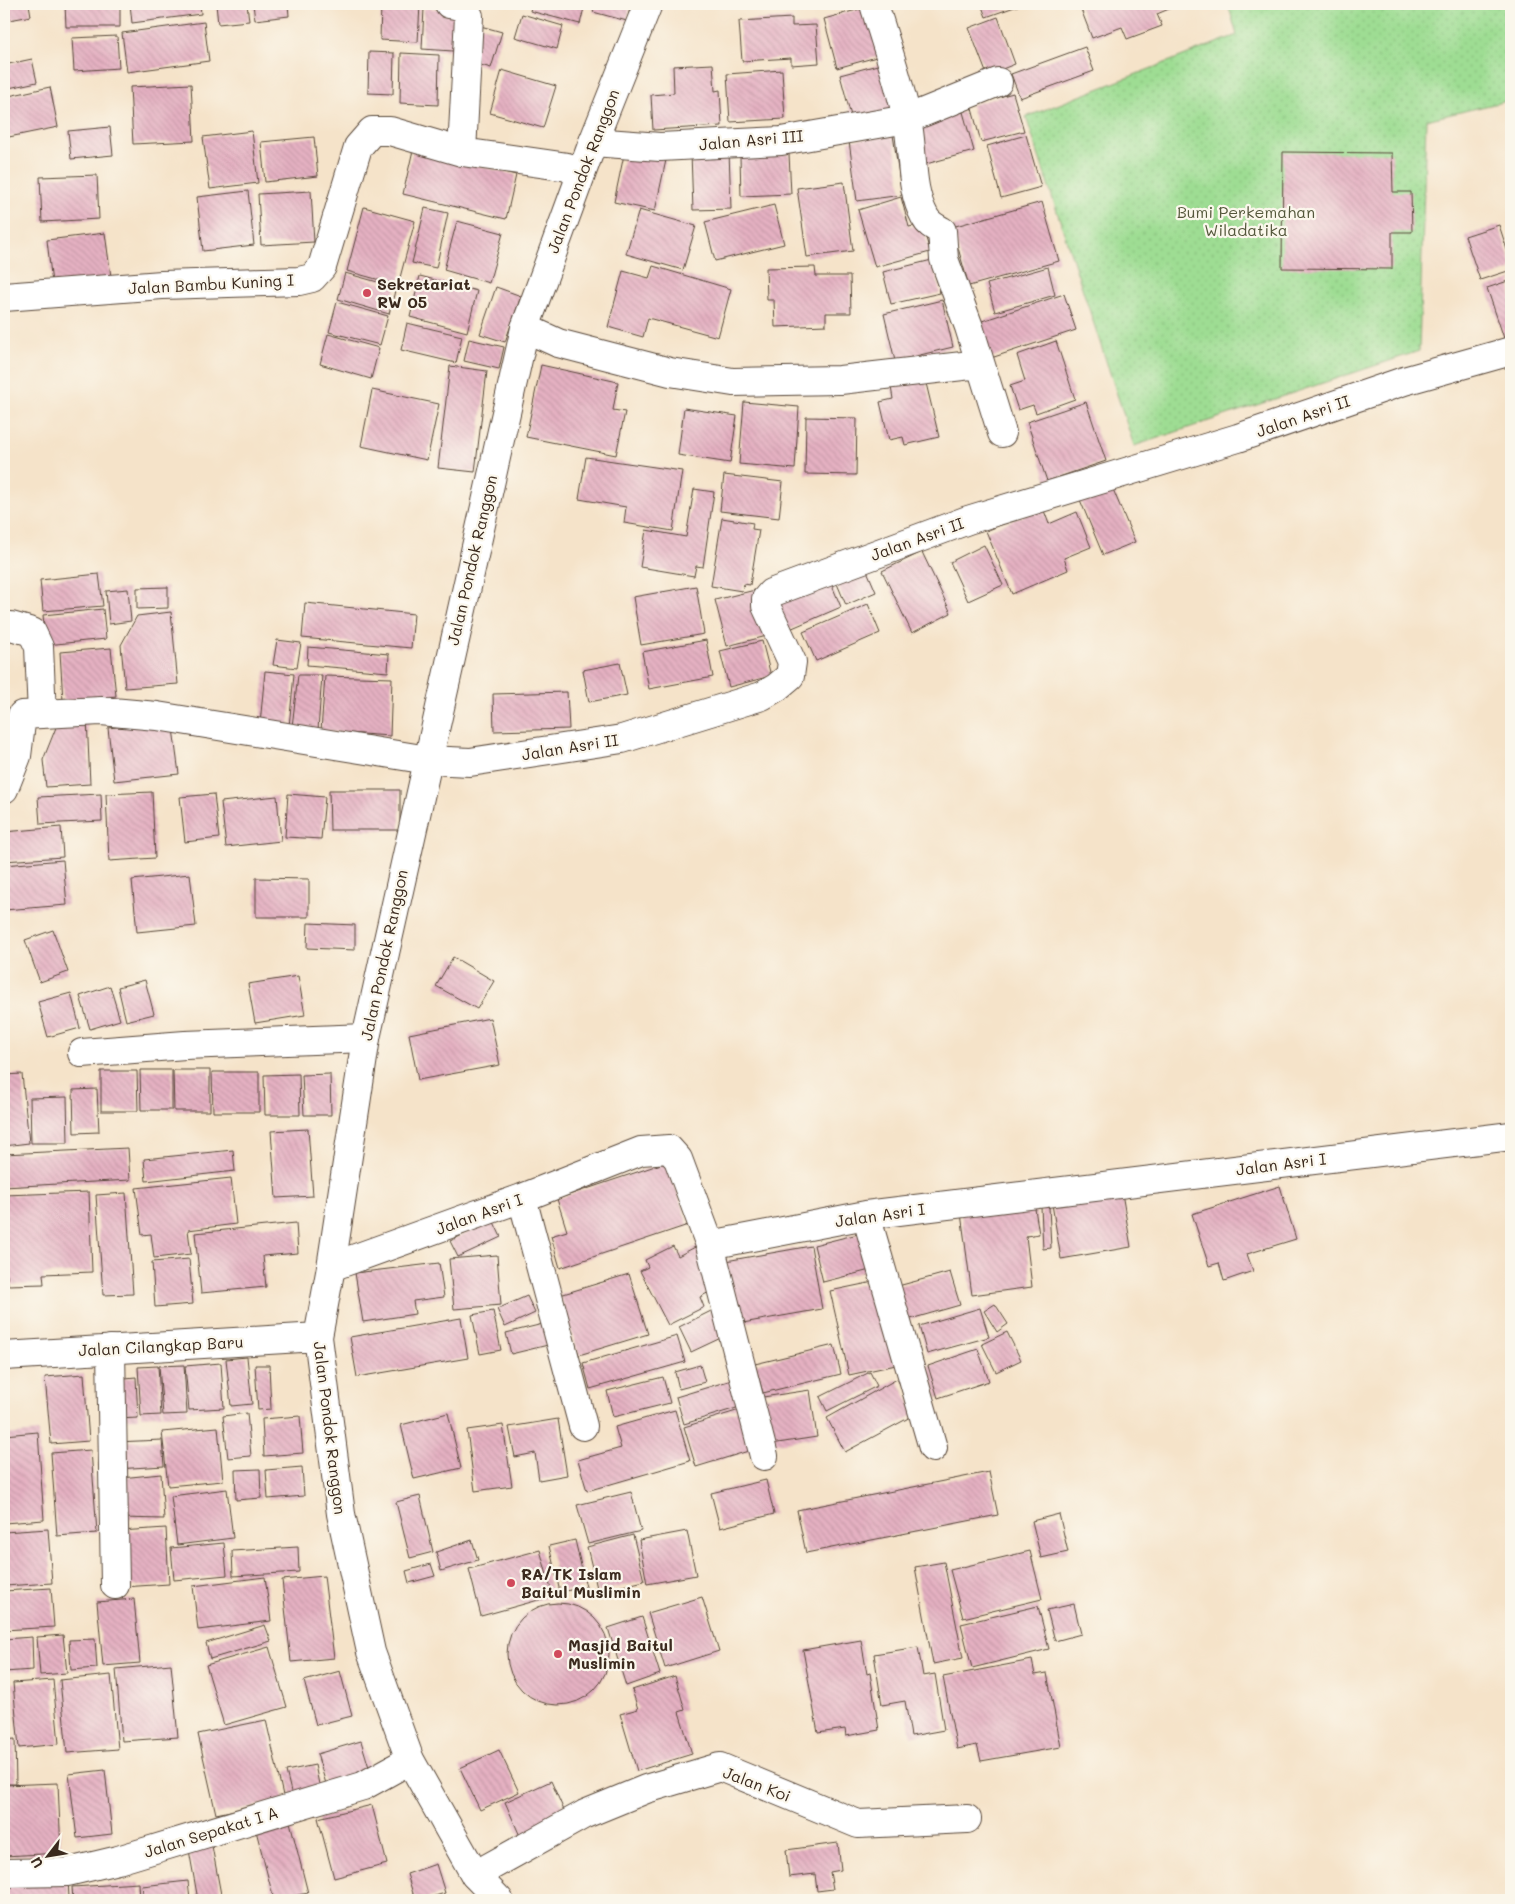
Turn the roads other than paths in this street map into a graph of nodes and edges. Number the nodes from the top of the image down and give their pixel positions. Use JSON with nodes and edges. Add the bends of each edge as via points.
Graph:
{"nodes":[{"id":1,"x":449,"y":4,"type":"edge"},
{"id":2,"x":648,"y":4,"type":"edge"},
{"id":3,"x":874,"y":4,"type":"edge"},
{"id":4,"x":998,"y":82,"type":"dead end"},
{"id":5,"x":907,"y":119,"type":"junction"},
{"id":6,"x":593,"y":142,"type":"junction"},
{"id":7,"x":462,"y":152,"type":"junction"},
{"id":8,"x":580,"y":176,"type":"junction"},
{"id":9,"x":4,"y":297,"type":"edge"},
{"id":10,"x":524,"y":328,"type":"junction"},
{"id":11,"x":1511,"y":351,"type":"edge"},
{"id":12,"x":980,"y":364,"type":"junction"},
{"id":13,"x":1002,"y":433,"type":"dead end"},
{"id":14,"x":4,"y":626,"type":"edge"},
{"id":15,"x":42,"y":714,"type":"junction"},
{"id":16,"x":428,"y":760,"type":"junction"},
{"id":17,"x":4,"y":789,"type":"edge"},
{"id":18,"x":366,"y":1038,"type":"junction"},
{"id":19,"x":82,"y":1053,"type":"dead end"},
{"id":20,"x":1511,"y":1136,"type":"edge"},
{"id":21,"x":522,"y":1198,"type":"junction"},
{"id":22,"x":866,"y":1216,"type":"junction"},
{"id":23,"x":710,"y":1245,"type":"junction"},
{"id":24,"x":331,"y":1267,"type":"junction"},
{"id":25,"x":318,"y":1337,"type":"junction"},
{"id":26,"x":111,"y":1349,"type":"junction"},
{"id":27,"x":4,"y":1356,"type":"edge"},
{"id":28,"x":583,"y":1426,"type":"dead end"},
{"id":29,"x":933,"y":1448,"type":"dead end"},
{"id":30,"x":764,"y":1456,"type":"dead end"},
{"id":31,"x":115,"y":1585,"type":"dead end"},
{"id":32,"x":410,"y":1760,"type":"junction"},
{"id":33,"x":967,"y":1819,"type":"dead end"},
{"id":34,"x":4,"y":1873,"type":"edge"},
{"id":35,"x":475,"y":1875,"type":"junction"},
{"id":36,"x":499,"y":1900,"type":"edge"}],
"edges":[{"from":1,"to":7,"type":"street","via":[[458,5],[469,16]]},
{"from":2,"to":6,"type":"street","name":"Jalan Pondok Ranggon"},
{"from":3,"to":5,"type":"street"},
{"from":4,"to":5,"type":"street","name":"Jalan Asri III"},
{"from":5,"to":6,"type":"street","name":"Jalan Asri III","via":[[781,141],[660,147]]},
{"from":5,"to":12,"type":"street","via":[[921,208],[932,227],[942,232],[944,259]]},
{"from":6,"to":8,"type":"street","name":"Jalan Pondok Ranggon"},
{"from":7,"to":8,"type":"street","name":"Jalan Bambu Kuning I","via":[[568,167]]},
{"from":7,"to":9,"type":"street","name":"Jalan Bambu Kuning I","via":[[390,131],[372,132],[358,147],[322,266],[312,278]]},
{"from":8,"to":10,"type":"street","name":"Jalan Pondok Ranggon"},
{"from":10,"to":12,"type":"street","via":[[558,343],[670,372],[733,382],[840,380]]},
{"from":10,"to":16,"type":"street","name":"Jalan Pondok Ranggon"},
{"from":11,"to":16,"type":"street","name":"Jalan Asri II","via":[[1404,381],[1238,438],[968,520],[771,593],[766,599],[766,606],[792,662],[790,676],[762,696],[622,740],[470,762]]},
{"from":12,"to":13,"type":"street"},
{"from":14,"to":15,"type":"street","via":[[32,632],[39,647]]},
{"from":15,"to":16,"type":"street","name":"Jalan Asri II","via":[[101,711],[157,716]]},
{"from":15,"to":17,"type":"street","name":"Jalan Asri II","via":[[22,715],[17,756]]},
{"from":16,"to":18,"type":"street","name":"Jalan Pondok Ranggon"},
{"from":18,"to":19,"type":"street","via":[[186,1045]]},
{"from":18,"to":24,"type":"street","name":"Jalan Pondok Ranggon"},
{"from":20,"to":22,"type":"street","name":"Jalan Asri I"},
{"from":21,"to":23,"type":"street","name":"Jalan Asri I","via":[[641,1151],[669,1149],[678,1159]]},
{"from":21,"to":24,"type":"street","name":"Jalan Asri I"},
{"from":21,"to":28,"type":"street"},
{"from":22,"to":23,"type":"street","name":"Jalan Asri I"},
{"from":22,"to":29,"type":"street"},
{"from":23,"to":30,"type":"street"},
{"from":24,"to":25,"type":"street","name":"Jalan Pondok Ranggon"},
{"from":25,"to":26,"type":"street","name":"Jalan Cilangkap Baru"},
{"from":25,"to":32,"type":"street","name":"Jalan Pondok Ranggon","via":[[341,1514],[371,1652]]},
{"from":26,"to":27,"type":"street","name":"Jalan Cilangkap Baru"},
{"from":26,"to":31,"type":"street"},
{"from":32,"to":34,"type":"street","name":"Jalan Sepakat I A","via":[[363,1786],[118,1860],[68,1872]]},
{"from":32,"to":35,"type":"street","name":"Jalan Pondok Ranggon"},
{"from":33,"to":35,"type":"street","name":"Jalan Koi","via":[[858,1824],[720,1767],[646,1789],[585,1814]]},
{"from":35,"to":36,"type":"street","name":"Jalan Pondok Ranggon"}]}
